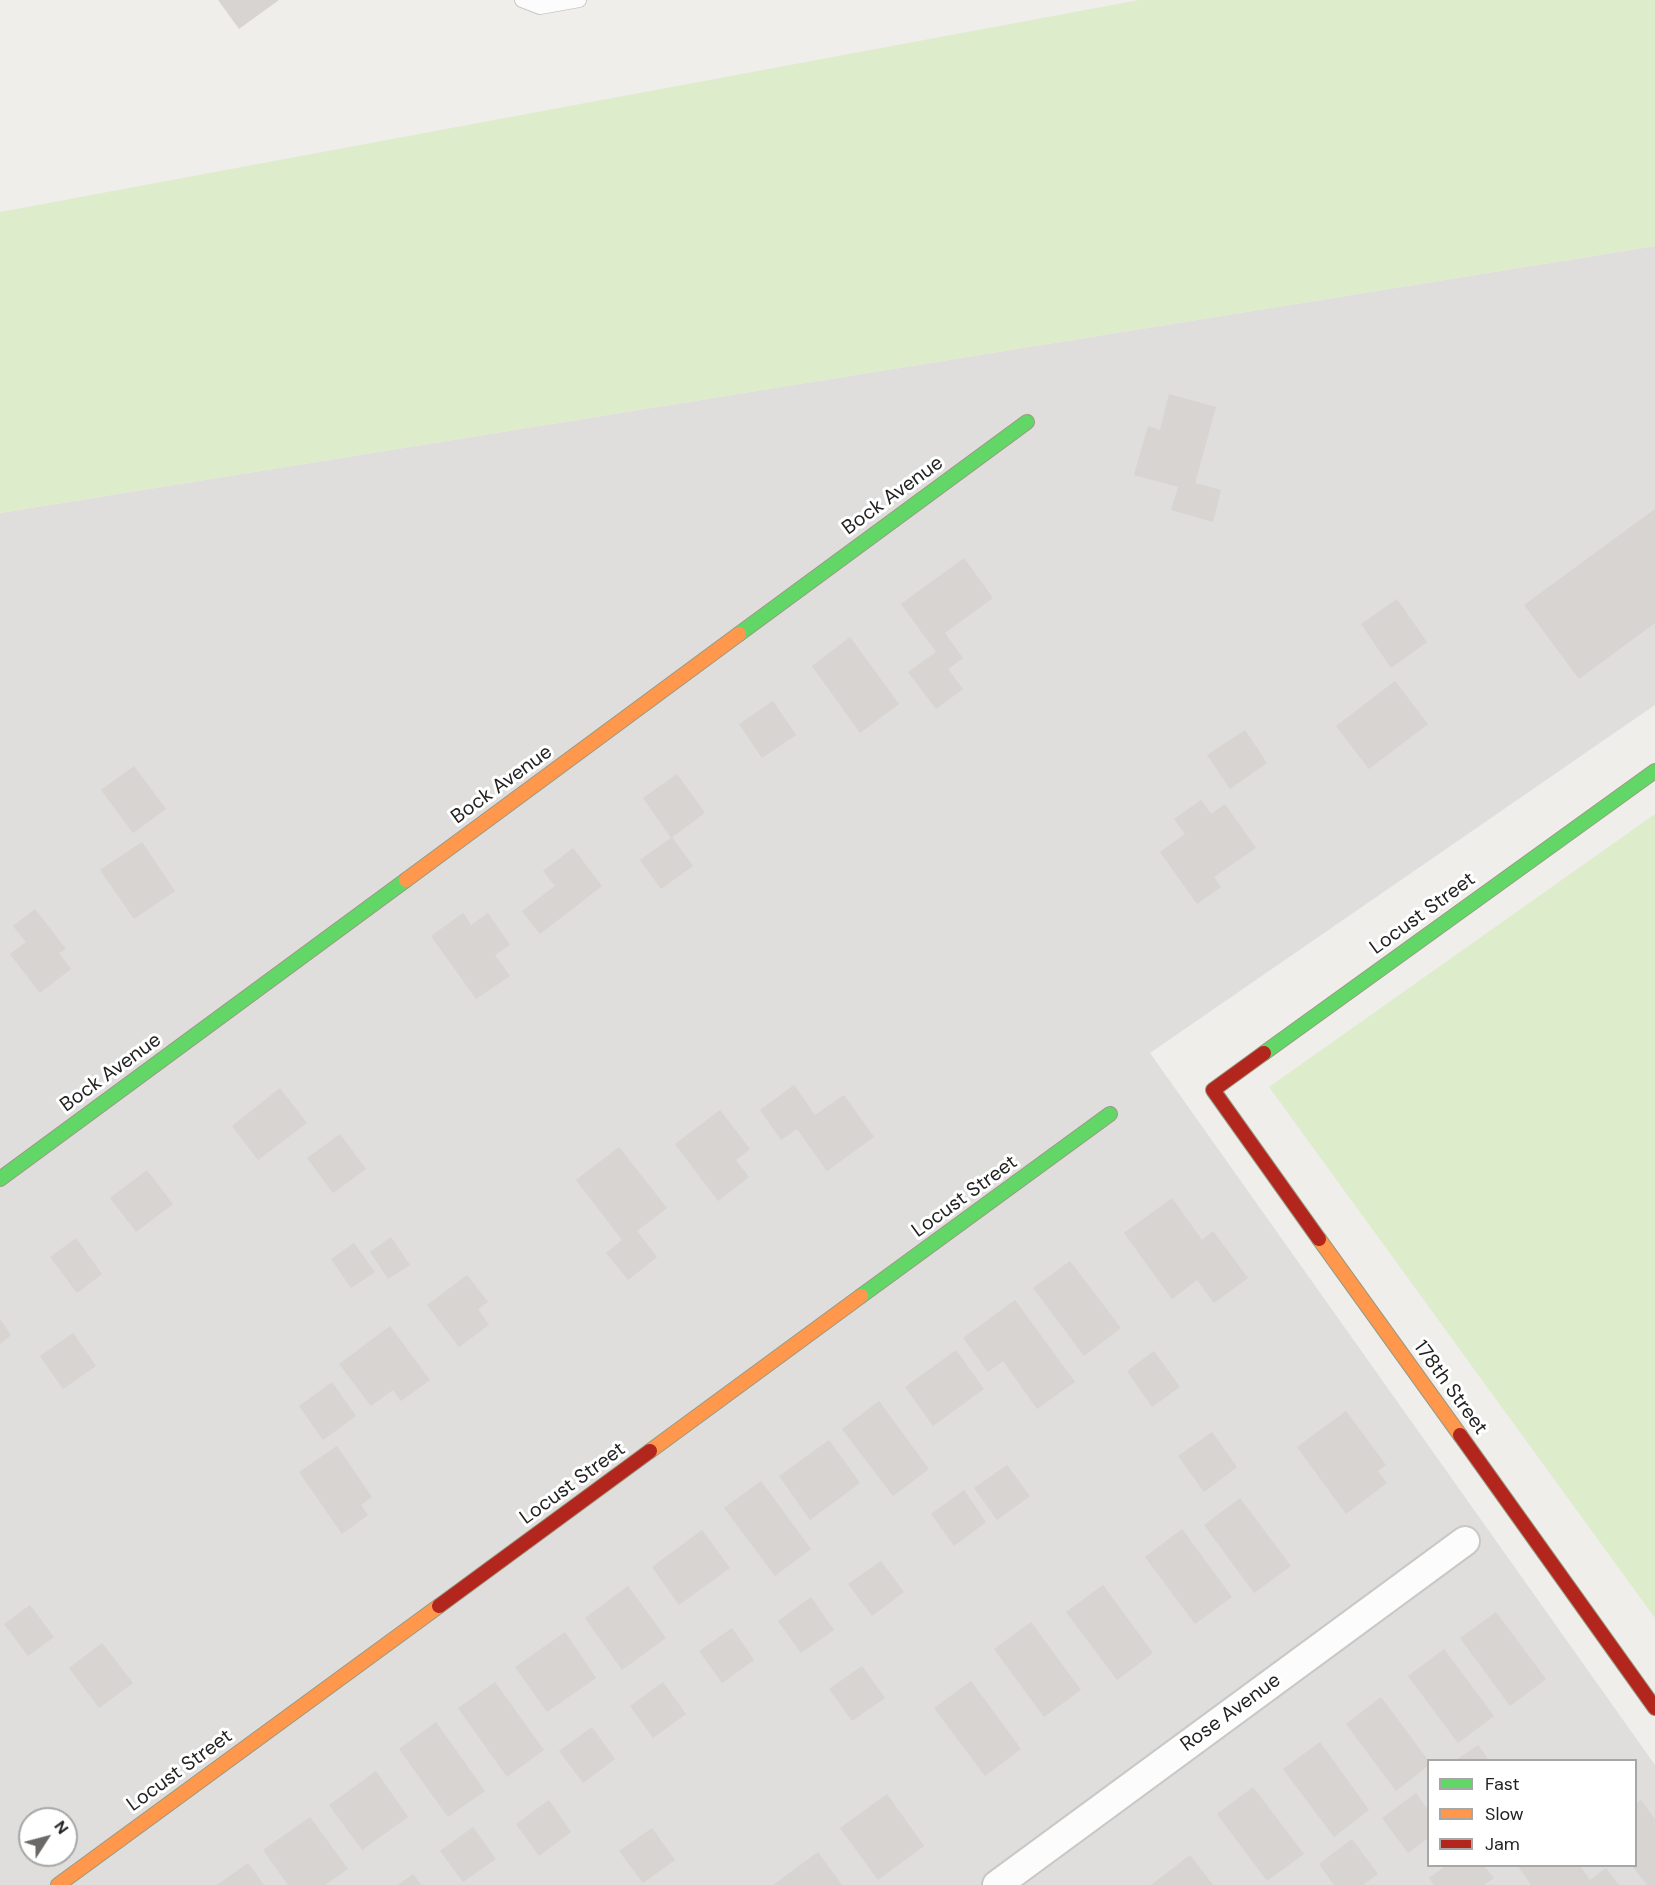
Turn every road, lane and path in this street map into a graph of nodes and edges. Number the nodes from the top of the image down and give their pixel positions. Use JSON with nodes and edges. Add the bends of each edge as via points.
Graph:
{"nodes":[{"id":1,"x":522,"y":0,"type":"edge"},
{"id":2,"x":579,"y":0,"type":"edge"},
{"id":3,"x":1027,"y":422,"type":"dead end"},
{"id":4,"x":1655,"y":771,"type":"edge"},
{"id":5,"x":1213,"y":1090,"type":"joint"},
{"id":6,"x":1110,"y":1114,"type":"dead end"},
{"id":7,"x":0,"y":1179,"type":"edge"},
{"id":8,"x":1465,"y":1541,"type":"dead end"},
{"id":9,"x":1655,"y":1708,"type":"edge"},
{"id":10,"x":58,"y":1885,"type":"edge"},
{"id":11,"x":997,"y":1885,"type":"edge"}],
"edges":[{"from":1,"to":2,"type":"lane","via":[[540,7]]},
{"from":3,"to":7,"type":"street","name":"Bock Avenue"},
{"from":4,"to":5,"type":"street","name":"Locust Street"},
{"from":5,"to":9,"type":"street","name":"178th Street"},
{"from":6,"to":10,"type":"street","name":"Locust Street"},
{"from":8,"to":11,"type":"street","name":"Rose Avenue"}]}
